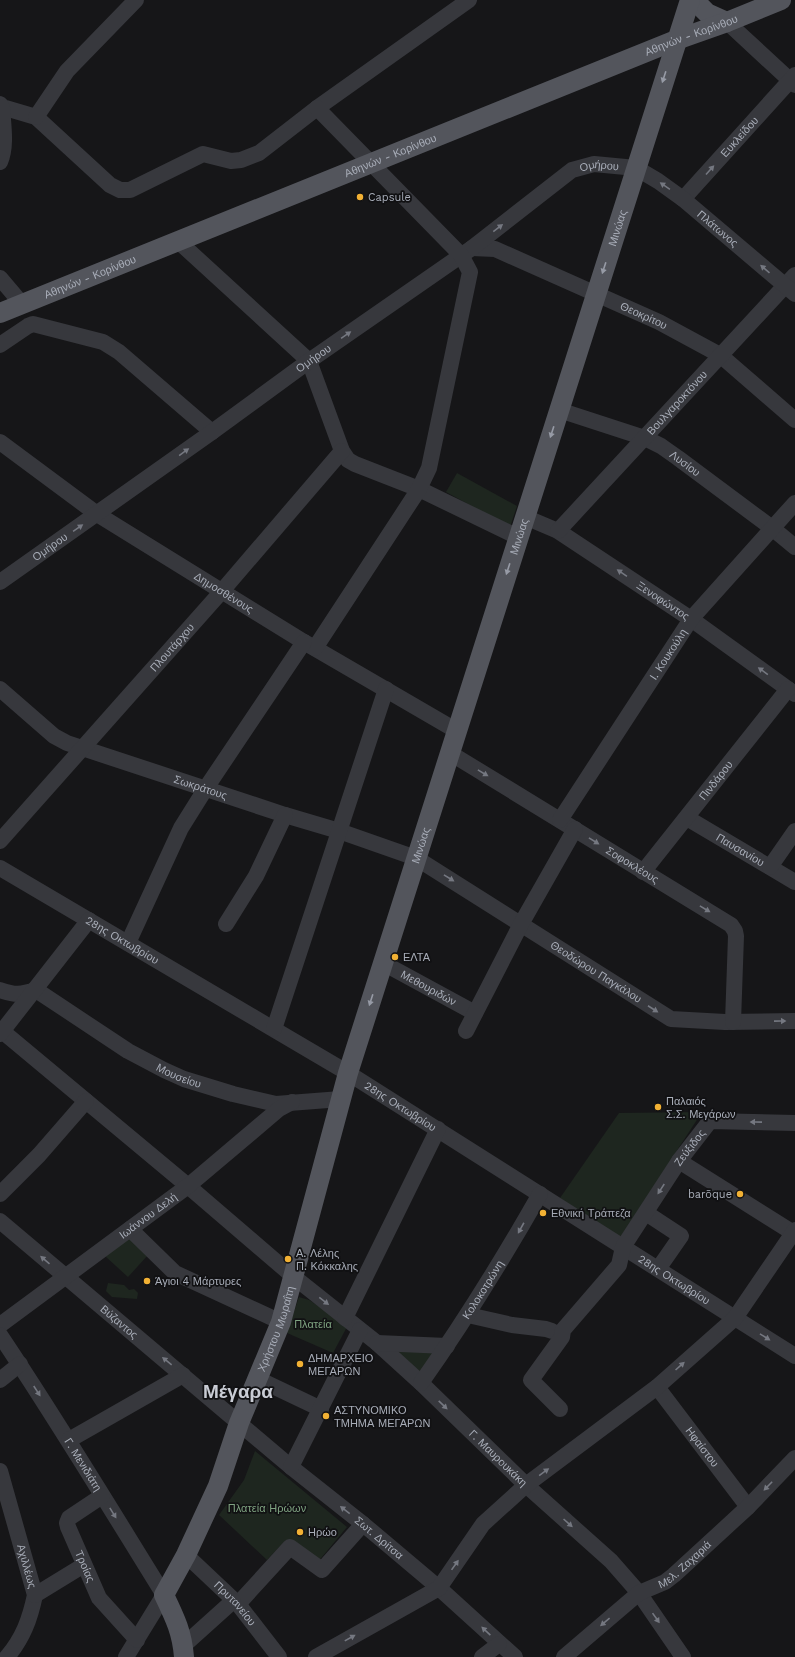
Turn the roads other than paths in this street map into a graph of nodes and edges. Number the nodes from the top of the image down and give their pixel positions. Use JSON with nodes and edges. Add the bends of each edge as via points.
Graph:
{"nodes":[{"id":1,"x":136,"y":0,"type":"edge"},
{"id":2,"x":469,"y":0,"type":"edge"},
{"id":3,"x":690,"y":0,"type":"edge"},
{"id":4,"x":694,"y":0,"type":"edge"},
{"id":5,"x":781,"y":0,"type":"edge"},
{"id":6,"x":727,"y":22,"type":"junction"},
{"id":7,"x":676,"y":40,"type":"junction"},
{"id":8,"x":793,"y":81,"type":"edge"},
{"id":9,"x":1,"y":105,"type":"edge"},
{"id":10,"x":316,"y":108,"type":"junction"},
{"id":11,"x":36,"y":117,"type":"junction"},
{"id":12,"x":0,"y":162,"type":"edge"},
{"id":13,"x":370,"y":164,"type":"junction"},
{"id":14,"x":636,"y":168,"type":"junction"},
{"id":15,"x":684,"y":199,"type":"junction"},
{"id":16,"x":178,"y":241,"type":"junction"},
{"id":17,"x":466,"y":252,"type":"junction"},
{"id":18,"x":0,"y":278,"type":"edge"},
{"id":19,"x":792,"y":285,"type":"edge"},
{"id":20,"x":596,"y":294,"type":"junction"},
{"id":21,"x":22,"y":304,"type":"junction"},
{"id":22,"x":0,"y":313,"type":"edge"},
{"id":23,"x":0,"y":345,"type":"edge"},
{"id":24,"x":720,"y":355,"type":"junction"},
{"id":25,"x":308,"y":361,"type":"junction"},
{"id":26,"x":559,"y":410,"type":"junction"},
{"id":27,"x":795,"y":420,"type":"edge"},
{"id":28,"x":212,"y":432,"type":"junction"},
{"id":29,"x":645,"y":438,"type":"junction"},
{"id":30,"x":0,"y":442,"type":"edge"},
{"id":31,"x":342,"y":451,"type":"junction"},
{"id":32,"x":419,"y":488,"type":"junction"},
{"id":33,"x":795,"y":503,"type":"edge"},
{"id":34,"x":97,"y":514,"type":"junction"},
{"id":35,"x":525,"y":517,"type":"junction"},
{"id":36,"x":772,"y":528,"type":"junction"},
{"id":37,"x":558,"y":531,"type":"junction"},
{"id":38,"x":518,"y":537,"type":"junction"},
{"id":39,"x":795,"y":547,"type":"edge"},
{"id":40,"x":0,"y":582,"type":"edge"},
{"id":41,"x":222,"y":591,"type":"junction"},
{"id":42,"x":691,"y":619,"type":"junction"},
{"id":43,"x":310,"y":645,"type":"junction"},
{"id":44,"x":0,"y":689,"type":"edge"},
{"id":45,"x":386,"y":689,"type":"junction"},
{"id":46,"x":792,"y":691,"type":"edge"},
{"id":47,"x":457,"y":731,"type":"junction"},
{"id":48,"x":83,"y":749,"type":"junction"},
{"id":49,"x":450,"y":753,"type":"junction"},
{"id":50,"x":206,"y":788,"type":"junction"},
{"id":51,"x":285,"y":815,"type":"junction"},
{"id":52,"x":687,"y":818,"type":"junction"},
{"id":53,"x":560,"y":820,"type":"junction"},
{"id":54,"x":575,"y":829,"type":"junction"},
{"id":55,"x":339,"y":831,"type":"junction"},
{"id":56,"x":795,"y":831,"type":"edge"},
{"id":57,"x":0,"y":841,"type":"edge"},
{"id":58,"x":416,"y":858,"type":"junction"},
{"id":59,"x":770,"y":867,"type":"junction"},
{"id":60,"x":643,"y":872,"type":"junction"},
{"id":61,"x":3,"y":876,"type":"edge"},
{"id":62,"x":795,"y":882,"type":"edge"},
{"id":63,"x":89,"y":920,"type":"junction"},
{"id":64,"x":226,"y":924,"type":"dead end"},
{"id":65,"x":521,"y":924,"type":"junction"},
{"id":66,"x":128,"y":943,"type":"junction"},
{"id":67,"x":383,"y":963,"type":"junction"},
{"id":68,"x":0,"y":990,"type":"edge"},
{"id":69,"x":36,"y":990,"type":"junction"},
{"id":70,"x":475,"y":1013,"type":"junction"},
{"id":71,"x":795,"y":1021,"type":"edge"},
{"id":72,"x":733,"y":1022,"type":"junction"},
{"id":73,"x":274,"y":1029,"type":"junction"},
{"id":74,"x":466,"y":1031,"type":"dead end"},
{"id":75,"x":1,"y":1033,"type":"edge"},
{"id":76,"x":348,"y":1072,"type":"junction"},
{"id":77,"x":341,"y":1099,"type":"junction"},
{"id":78,"x":86,"y":1101,"type":"junction"},
{"id":79,"x":292,"y":1102,"type":"junction"},
{"id":80,"x":795,"y":1123,"type":"edge"},
{"id":81,"x":438,"y":1129,"type":"junction"},
{"id":82,"x":679,"y":1161,"type":"junction"},
{"id":83,"x":188,"y":1186,"type":"junction"},
{"id":84,"x":0,"y":1194,"type":"edge"},
{"id":85,"x":540,"y":1194,"type":"junction"},
{"id":86,"x":646,"y":1213,"type":"junction"},
{"id":87,"x":0,"y":1221,"type":"edge"},
{"id":88,"x":130,"y":1229,"type":"junction"},
{"id":89,"x":794,"y":1232,"type":"edge"},
{"id":90,"x":623,"y":1247,"type":"junction"},
{"id":91,"x":658,"y":1269,"type":"junction"},
{"id":92,"x":64,"y":1276,"type":"junction"},
{"id":93,"x":294,"y":1277,"type":"junction"},
{"id":94,"x":468,"y":1315,"type":"junction"},
{"id":95,"x":345,"y":1318,"type":"junction"},
{"id":96,"x":735,"y":1318,"type":"junction"},
{"id":97,"x":281,"y":1322,"type":"junction"},
{"id":98,"x":0,"y":1325,"type":"edge"},
{"id":99,"x":360,"y":1330,"type":"junction"},
{"id":100,"x":552,"y":1331,"type":"dead end"},
{"id":101,"x":0,"y":1335,"type":"edge"},
{"id":102,"x":377,"y":1343,"type":"junction"},
{"id":103,"x":447,"y":1346,"type":"junction"},
{"id":104,"x":795,"y":1356,"type":"edge"},
{"id":105,"x":20,"y":1364,"type":"junction"},
{"id":106,"x":183,"y":1375,"type":"junction"},
{"id":107,"x":258,"y":1379,"type":"junction"},
{"id":108,"x":0,"y":1380,"type":"edge"},
{"id":109,"x":421,"y":1383,"type":"junction"},
{"id":110,"x":657,"y":1387,"type":"junction"},
{"id":111,"x":321,"y":1409,"type":"junction"},
{"id":112,"x":560,"y":1409,"type":"dead end"},
{"id":113,"x":239,"y":1423,"type":"junction"},
{"id":114,"x":69,"y":1440,"type":"junction"},
{"id":115,"x":795,"y":1458,"type":"edge"},
{"id":116,"x":291,"y":1467,"type":"junction"},
{"id":117,"x":0,"y":1471,"type":"edge"},
{"id":118,"x":526,"y":1485,"type":"junction"},
{"id":119,"x":102,"y":1496,"type":"junction"},
{"id":120,"x":748,"y":1506,"type":"junction"},
{"id":121,"x":363,"y":1524,"type":"junction"},
{"id":122,"x":186,"y":1555,"type":"junction"},
{"id":123,"x":84,"y":1565,"type":"junction"},
{"id":124,"x":438,"y":1588,"type":"junction"},
{"id":125,"x":639,"y":1593,"type":"junction"},
{"id":126,"x":35,"y":1595,"type":"junction"},
{"id":127,"x":164,"y":1595,"type":"junction"},
{"id":128,"x":236,"y":1603,"type":"junction"},
{"id":129,"x":137,"y":1640,"type":"junction"},
{"id":130,"x":499,"y":1644,"type":"junction"},
{"id":131,"x":184,"y":1651,"type":"edge"},
{"id":132,"x":7,"y":1657,"type":"edge"},
{"id":133,"x":126,"y":1657,"type":"edge"},
{"id":134,"x":279,"y":1657,"type":"edge"},
{"id":135,"x":316,"y":1657,"type":"edge"},
{"id":136,"x":482,"y":1657,"type":"edge"},
{"id":137,"x":515,"y":1657,"type":"edge"},
{"id":138,"x":564,"y":1657,"type":"edge"},
{"id":139,"x":683,"y":1657,"type":"edge"}],
"edges":[{"from":1,"to":11,"type":"street","via":[[67,71]]},
{"from":2,"to":10,"type":"street"},
{"from":3,"to":7,"type":"main road","name":"Μινώας"},
{"from":4,"to":6,"type":"main road","via":[[707,13]]},
{"from":5,"to":6,"type":"main road","name":"Αθηνών - Κορίνθου"},
{"from":6,"to":7,"type":"main road","name":"Αθηνών - Κορίνθου"},
{"from":6,"to":8,"type":"street"},
{"from":7,"to":13,"type":"main road","name":"Αθηνών - Κορίνθου"},
{"from":7,"to":14,"type":"main road","name":"Μινώας","one_way":true},
{"from":15,"to":8,"type":"street","name":"Ευκλείδου","one_way":true},
{"from":9,"to":11,"type":"street"},
{"from":9,"to":12,"type":"street","via":[[3,156]]},
{"from":10,"to":11,"type":"street","via":[[258,153],[231,161],[203,154],[130,190],[120,190],[110,185]]},
{"from":10,"to":13,"type":"street"},
{"from":13,"to":16,"type":"main road","name":"Αθηνών - Κορίνθου"},
{"from":13,"to":17,"type":"street"},
{"from":15,"to":14,"type":"street","name":"Πλάτωνος","one_way":true},
{"from":17,"to":14,"type":"street","name":"Ομήρου","one_way":true,"via":[[572,170],[594,164]]},
{"from":14,"to":20,"type":"main road","name":"Μινώας","one_way":true},
{"from":19,"to":15,"type":"street","name":"Πλάτωνος","one_way":true},
{"from":16,"to":21,"type":"main road","name":"Αθηνών - Κορίνθου"},
{"from":16,"to":25,"type":"street"},
{"from":17,"to":20,"type":"street","name":"Θεοκρίτου","via":[[496,249]]},
{"from":25,"to":17,"type":"street","name":"Ομήρου","one_way":true},
{"from":17,"to":32,"type":"street","via":[[470,272],[429,468]]},
{"from":18,"to":21,"type":"street"},
{"from":19,"to":24,"type":"street","name":"Βουλγαροκτόνου"},
{"from":20,"to":24,"type":"street","name":"Θεοκρίτου","via":[[659,322]]},
{"from":20,"to":26,"type":"main road","name":"Μινώας"},
{"from":21,"to":22,"type":"main road","name":"Αθηνών - Κορίνθου"},
{"from":23,"to":28,"type":"street","via":[[33,324],[103,342],[120,352]]},
{"from":24,"to":27,"type":"street","name":"Θεοκρίτου"},
{"from":24,"to":29,"type":"street","name":"Βουλγαροκτόνου"},
{"from":25,"to":28,"type":"street","name":"Ομήρου"},
{"from":25,"to":31,"type":"street"},
{"from":26,"to":29,"type":"street","name":"Λυσίου"},
{"from":26,"to":35,"type":"main road","name":"Μινώας","one_way":true},
{"from":34,"to":28,"type":"street","name":"Ομήρου","one_way":true},
{"from":29,"to":36,"type":"street","name":"Λυσίου","via":[[678,458]]},
{"from":29,"to":37,"type":"street","name":"Βουλγαροκτόνου"},
{"from":30,"to":34,"type":"street","name":"Δημοσθένους"},
{"from":31,"to":32,"type":"street","via":[[348,460],[355,464]]},
{"from":31,"to":41,"type":"street","name":"Πλουτάρχου"},
{"from":32,"to":38,"type":"street"},
{"from":32,"to":43,"type":"street"},
{"from":33,"to":36,"type":"street","name":"Ι. Κουκούλη"},
{"from":40,"to":34,"type":"street","name":"Ομήρου","one_way":true},
{"from":34,"to":41,"type":"street","name":"Δημοσθένους"},
{"from":35,"to":37,"type":"street","name":"Ξενοφώντος"},
{"from":35,"to":38,"type":"main road","name":"Μινώας"},
{"from":36,"to":39,"type":"street","name":"Λυσίου"},
{"from":36,"to":42,"type":"street","name":"Ι. Κουκούλη"},
{"from":42,"to":37,"type":"street","name":"Ξενοφώντος","one_way":true},
{"from":38,"to":47,"type":"main road","name":"Μινώας","one_way":true},
{"from":41,"to":43,"type":"street","name":"Δημοσθένους"},
{"from":41,"to":48,"type":"street","name":"Πλουτάρχου"},
{"from":46,"to":42,"type":"street","name":"Ξενοφώντος","one_way":true},
{"from":42,"to":53,"type":"street","name":"Ι. Κουκούλη"},
{"from":43,"to":45,"type":"street","name":"Δημοσθένους"},
{"from":43,"to":50,"type":"street"},
{"from":44,"to":48,"type":"street","name":"Σωκράτους","via":[[54,736]]},
{"from":45,"to":47,"type":"street","name":"Δημοσθένους"},
{"from":45,"to":55,"type":"street"},
{"from":46,"to":52,"type":"street","name":"Πινδάρου"},
{"from":47,"to":49,"type":"main road","name":"Μινώας"},
{"from":48,"to":50,"type":"street","name":"Σωκράτους"},
{"from":48,"to":57,"type":"street","name":"Πλουτάρχου"},
{"from":49,"to":53,"type":"street","name":"Σοφοκλέους","one_way":true},
{"from":49,"to":58,"type":"main road","name":"Μινώας"},
{"from":50,"to":51,"type":"street","name":"Σωκράτους"},
{"from":50,"to":66,"type":"street","via":[[176,838]]},
{"from":51,"to":55,"type":"street","name":"Σωκράτους"},
{"from":51,"to":64,"type":"street","via":[[256,876]]},
{"from":52,"to":59,"type":"street","name":"Παυσανίου"},
{"from":52,"to":60,"type":"street","name":"Πινδάρου"},
{"from":53,"to":54,"type":"street","name":"Σοφοκλέους"},
{"from":54,"to":60,"type":"street","name":"Σοφοκλέους","one_way":true},
{"from":54,"to":65,"type":"street"},
{"from":55,"to":58,"type":"street","name":"Σωκράτους"},
{"from":55,"to":73,"type":"street"},
{"from":56,"to":59,"type":"street"},
{"from":58,"to":65,"type":"street","name":"Θεοδώρου Παγκάλου","one_way":true},
{"from":58,"to":67,"type":"main road","name":"Μινώας"},
{"from":59,"to":62,"type":"street","name":"Παυσανίου"},
{"from":60,"to":72,"type":"street","name":"Σοφοκλέους","one_way":true,"via":[[731,925],[735,931]]},
{"from":61,"to":63,"type":"street","name":"28ης Οκτωβρίου"},
{"from":63,"to":66,"type":"street","name":"28ης Οκτωβρίου"},
{"from":63,"to":69,"type":"street"},
{"from":65,"to":70,"type":"street"},
{"from":65,"to":72,"type":"street","name":"Θεοδώρου Παγκάλου","one_way":true,"via":[[671,1019]]},
{"from":66,"to":73,"type":"street","name":"28ης Οκτωβρίου"},
{"from":67,"to":70,"type":"street","name":"Μεθουριδών"},
{"from":67,"to":76,"type":"main road","name":"Μινώας","one_way":true},
{"from":68,"to":69,"type":"street","via":[[21,995]]},
{"from":69,"to":75,"type":"street"},
{"from":69,"to":79,"type":"street","name":"Μουσείου","via":[[128,1051],[184,1079],[223,1092],[276,1104]]},
{"from":70,"to":74,"type":"street"},
{"from":72,"to":71,"type":"street","name":"Θεοδώρου Παγκάλου","one_way":true},
{"from":73,"to":76,"type":"street","name":"28ης Οκτωβρίου"},
{"from":75,"to":78,"type":"street","name":"Γ. Μαυρουκάκη"},
{"from":76,"to":77,"type":"main road","name":"Χρήστου Μωραΐτη"},
{"from":76,"to":81,"type":"street","name":"28ης Οκτωβρίου"},
{"from":77,"to":79,"type":"street","name":"Μουσείου"},
{"from":77,"to":93,"type":"main road","name":"Χρήστου Μωραΐτη"},
{"from":78,"to":83,"type":"street","name":"Γ. Μαυρουκάκη"},
{"from":78,"to":84,"type":"street","via":[[39,1155]]},
{"from":79,"to":83,"type":"street","name":"Ιωάννου Δελή","via":[[279,1109]]},
{"from":80,"to":82,"type":"street","name":"Ζεύξιδος","one_way":true,"via":[[710,1121]]},
{"from":81,"to":85,"type":"street","name":"28ης Οκτωβρίου"},
{"from":81,"to":95,"type":"street"},
{"from":82,"to":86,"type":"street","name":"Ζεύξιδος","one_way":true},
{"from":82,"to":89,"type":"street"},
{"from":83,"to":88,"type":"street","name":"Ιωάννου Δελή"},
{"from":83,"to":93,"type":"street","name":"Γ. Μαυρουκάκη"},
{"from":85,"to":90,"type":"street","name":"28ης Οκτωβρίου"},
{"from":85,"to":94,"type":"street","name":"Κολοκοτρώνη","one_way":true},
{"from":86,"to":90,"type":"street","name":"Ζεύξιδος"},
{"from":86,"to":91,"type":"street","via":[[681,1236]]},
{"from":92,"to":87,"type":"street","name":"Βύζαντος","one_way":true},
{"from":88,"to":92,"type":"street","name":"Ιωάννου Δελή"},
{"from":88,"to":97,"type":"street","via":[[175,1273]]},
{"from":89,"to":96,"type":"street"},
{"from":90,"to":91,"type":"street","name":"28ης Οκτωβρίου"},
{"from":90,"to":112,"type":"street","name":"Ζεύξιδος","via":[[619,1265],[563,1330],[562,1337],[531,1380]]},
{"from":91,"to":96,"type":"street","name":"28ης Οκτωβρίου"},
{"from":92,"to":98,"type":"street","name":"Ιωάννου Δελή"},
{"from":106,"to":92,"type":"street","name":"Βύζαντος","one_way":true},
{"from":93,"to":95,"type":"street","name":"Γ. Μαυρουκάκη","one_way":true},
{"from":93,"to":97,"type":"main road","name":"Χρήστου Μωραΐτη"},
{"from":94,"to":100,"type":"street"},
{"from":94,"to":103,"type":"street","name":"Κολοκοτρώνη"},
{"from":95,"to":99,"type":"street","name":"Γ. Μαυρουκάκη"},
{"from":96,"to":104,"type":"street","name":"28ης Οκτωβρίου","one_way":true},
{"from":110,"to":96,"type":"street","one_way":true},
{"from":97,"to":107,"type":"main road","name":"Χρήστου Μωραΐτη"},
{"from":99,"to":102,"type":"street","name":"Γ. Μαυρουκάκη"},
{"from":99,"to":111,"type":"street"},
{"from":101,"to":105,"type":"street","name":"Γ. Μενιδιάτη"},
{"from":102,"to":103,"type":"street"},
{"from":102,"to":109,"type":"street","name":"Γ. Μαυρουκάκη"},
{"from":103,"to":109,"type":"street","name":"Κολοκοτρώνη"},
{"from":105,"to":108,"type":"street"},
{"from":105,"to":114,"type":"street","name":"Γ. Μενιδιάτη","one_way":true},
{"from":106,"to":113,"type":"street","name":"Βύζαντος"},
{"from":106,"to":114,"type":"street"},
{"from":107,"to":111,"type":"street"},
{"from":107,"to":113,"type":"main road","name":"Χρήστου Μωραΐτη"},
{"from":109,"to":118,"type":"street","name":"Γ. Μαυρουκάκη","one_way":true},
{"from":118,"to":110,"type":"street","one_way":true},
{"from":110,"to":120,"type":"street","name":"Ηφαίστου"},
{"from":111,"to":116,"type":"street"},
{"from":113,"to":116,"type":"street","name":"Σωτ. Δρίτσα"},
{"from":113,"to":122,"type":"main road","name":"Χρήστου Μωραΐτη","via":[[218,1486]]},
{"from":114,"to":119,"type":"street","name":"Γ. Μενιδιάτη"},
{"from":115,"to":120,"type":"street","name":"Μελ. Ζαχαριά","one_way":true},
{"from":121,"to":116,"type":"street","name":"Σωτ. Δρίτσα","one_way":true},
{"from":117,"to":126,"type":"street","name":"Αχιλλέως"},
{"from":124,"to":118,"type":"street","one_way":true,"via":[[484,1524]]},
{"from":118,"to":125,"type":"street","name":"Γ. Μαυρουκάκη","one_way":true,"via":[[611,1561]]},
{"from":119,"to":123,"type":"street","name":"Τροίας","via":[[69,1518],[67,1522]]},
{"from":119,"to":127,"type":"street","name":"Γ. Μενιδιάτη","one_way":true},
{"from":120,"to":125,"type":"street","name":"Μελ. Ζαχαριά","via":[[674,1575],[665,1582]]},
{"from":121,"to":124,"type":"street","name":"Σωτ. Δρίτσα"},
{"from":121,"to":128,"type":"street","via":[[322,1570],[290,1547]]},
{"from":122,"to":127,"type":"main road","name":"Χρήστου Μωραΐτη"},
{"from":122,"to":128,"type":"street","name":"Πρυτανείου"},
{"from":123,"to":126,"type":"street"},
{"from":123,"to":129,"type":"street","name":"Τροίας","via":[[99,1598]]},
{"from":130,"to":124,"type":"street","name":"Σωτ. Δρίτσα","one_way":true},
{"from":135,"to":124,"type":"street","one_way":true},
{"from":125,"to":138,"type":"street","name":"Μελ. Ζαχαριά","one_way":true},
{"from":125,"to":139,"type":"street","name":"Γ. Μαυρουκάκη","one_way":true},
{"from":126,"to":132,"type":"street","name":"Αχιλλέως","via":[[24,1633]]},
{"from":127,"to":129,"type":"street","name":"Χρήστου Μωραΐτη"},
{"from":127,"to":131,"type":"main road","via":[[180,1628]]},
{"from":128,"to":131,"type":"street"},
{"from":128,"to":134,"type":"street","name":"Πρυτανείου"},
{"from":129,"to":133,"type":"street","name":"Χρήστου Μωραΐτη"},
{"from":130,"to":136,"type":"street"},
{"from":130,"to":137,"type":"street","name":"Σωτ. Δρίτσα"}]}
